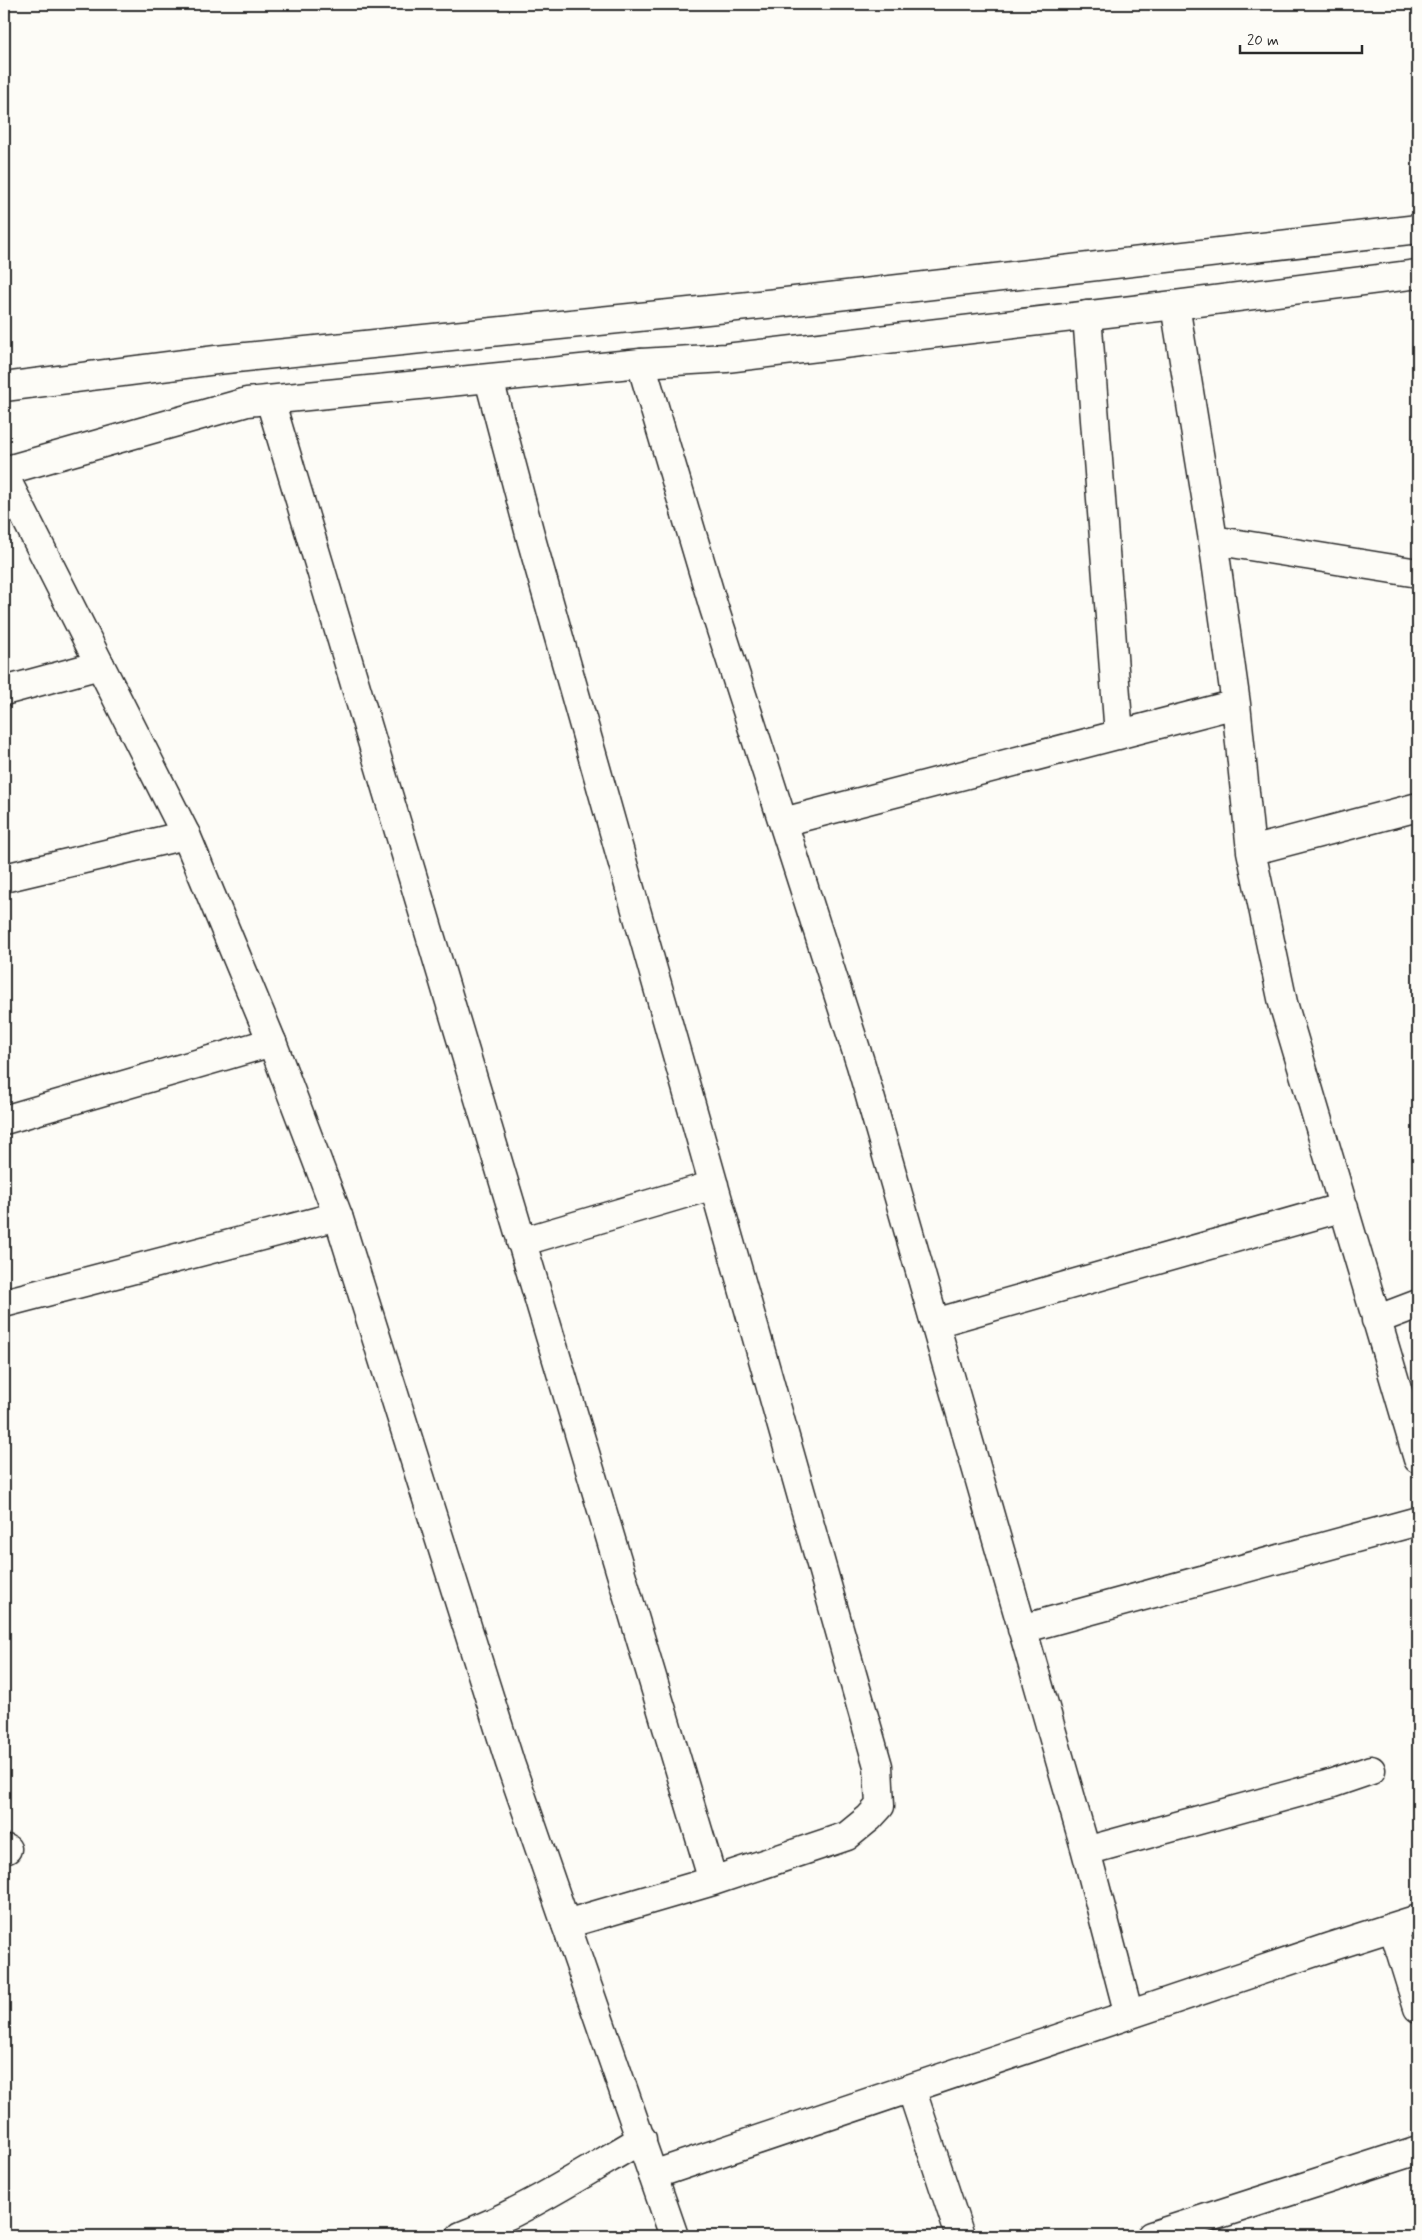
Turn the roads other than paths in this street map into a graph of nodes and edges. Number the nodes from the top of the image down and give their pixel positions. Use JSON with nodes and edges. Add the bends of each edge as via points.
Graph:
{"nodes":[{"id":1,"x":1418,"y":229,"type":"edge"},
{"id":2,"x":1418,"y":274,"type":"edge"},
{"id":3,"x":1175,"y":305,"type":"junction"},
{"id":4,"x":1088,"y":315,"type":"junction"},
{"id":5,"x":641,"y":363,"type":"junction"},
{"id":6,"x":489,"y":379,"type":"junction"},
{"id":7,"x":4,"y":387,"type":"edge"},
{"id":8,"x":270,"y":400,"type":"junction"},
{"id":9,"x":4,"y":471,"type":"edge"},
{"id":10,"x":4,"y":475,"type":"edge"},
{"id":11,"x":1213,"y":540,"type":"junction"},
{"id":12,"x":1418,"y":574,"type":"edge"},
{"id":13,"x":100,"y":665,"type":"junction"},
{"id":14,"x":4,"y":691,"type":"edge"},
{"id":15,"x":1236,"y":704,"type":"junction"},
{"id":16,"x":1119,"y":735,"type":"junction"},
{"id":17,"x":1418,"y":806,"type":"edge"},
{"id":18,"x":783,"y":822,"type":"junction"},
{"id":19,"x":186,"y":835,"type":"junction"},
{"id":20,"x":1251,"y":851,"type":"junction"},
{"id":21,"x":4,"y":878,"type":"edge"},
{"id":22,"x":272,"y":1042,"type":"junction"},
{"id":23,"x":4,"y":1120,"type":"edge"},
{"id":24,"x":714,"y":1185,"type":"junction"},
{"id":25,"x":1344,"y":1207,"type":"junction"},
{"id":26,"x":338,"y":1216,"type":"junction"},
{"id":27,"x":521,"y":1242,"type":"junction"},
{"id":28,"x":4,"y":1303,"type":"edge"},
{"id":29,"x":1418,"y":1304,"type":"edge"},
{"id":30,"x":1376,"y":1320,"type":"junction"},
{"id":31,"x":935,"y":1323,"type":"junction"},
{"id":32,"x":1418,"y":1459,"type":"edge"},
{"id":33,"x":1418,"y":1521,"type":"edge"},
{"id":34,"x":1022,"y":1629,"type":"junction"},
{"id":35,"x":1371,"y":1770,"type":"dead end"},
{"id":36,"x":1086,"y":1851,"type":"junction"},
{"id":37,"x":712,"y":1882,"type":"junction"},
{"id":38,"x":1406,"y":1923,"type":"edge"},
{"id":39,"x":566,"y":1924,"type":"junction"},
{"id":40,"x":1418,"y":2008,"type":"edge"},
{"id":41,"x":1129,"y":2015,"type":"junction"},
{"id":42,"x":911,"y":2088,"type":"junction"},
{"id":43,"x":642,"y":2139,"type":"junction"},
{"id":44,"x":1418,"y":2150,"type":"edge"},
{"id":45,"x":652,"y":2175,"type":"junction"},
{"id":46,"x":1216,"y":2226,"type":"edge"},
{"id":47,"x":461,"y":2236,"type":"edge"},
{"id":48,"x":674,"y":2236,"type":"edge"},
{"id":49,"x":960,"y":2236,"type":"edge"},
{"id":50,"x":1150,"y":2236,"type":"edge"}],
"edges":[{"from":1,"to":7,"type":"street","via":[[777,304],[216,360]]},
{"from":2,"to":3,"type":"street"},
{"from":3,"to":4,"type":"street"},
{"from":3,"to":11,"type":"street"},
{"from":4,"to":5,"type":"street","via":[[726,358]]},
{"from":4,"to":16,"type":"street"},
{"from":5,"to":6,"type":"street"},
{"from":5,"to":18,"type":"street","via":[[714,608]]},
{"from":6,"to":8,"type":"street"},
{"from":6,"to":24,"type":"street"},
{"from":8,"to":9,"type":"street","via":[[247,402]]},
{"from":8,"to":27,"type":"street"},
{"from":10,"to":13,"type":"street"},
{"from":11,"to":12,"type":"street"},
{"from":11,"to":15,"type":"street"},
{"from":13,"to":14,"type":"street"},
{"from":13,"to":19,"type":"street"},
{"from":15,"to":16,"type":"street"},
{"from":15,"to":20,"type":"street"},
{"from":16,"to":18,"type":"street"},
{"from":17,"to":20,"type":"street"},
{"from":18,"to":31,"type":"street","via":[[862,1065]]},
{"from":19,"to":21,"type":"street"},
{"from":19,"to":22,"type":"street"},
{"from":20,"to":25,"type":"street","via":[[1283,1003]]},
{"from":22,"to":23,"type":"street"},
{"from":22,"to":26,"type":"street"},
{"from":24,"to":27,"type":"street"},
{"from":24,"to":37,"type":"street","via":[[878,1766],[880,1806],[846,1836]]},
{"from":25,"to":30,"type":"street"},
{"from":25,"to":31,"type":"street"},
{"from":26,"to":28,"type":"street"},
{"from":26,"to":39,"type":"street","via":[[510,1764]]},
{"from":27,"to":37,"type":"street"},
{"from":29,"to":30,"type":"street"},
{"from":30,"to":32,"type":"street"},
{"from":31,"to":34,"type":"street"},
{"from":33,"to":34,"type":"street"},
{"from":34,"to":36,"type":"street"},
{"from":35,"to":36,"type":"street"},
{"from":36,"to":41,"type":"street"},
{"from":37,"to":39,"type":"street"},
{"from":38,"to":40,"type":"street"},
{"from":38,"to":41,"type":"street"},
{"from":39,"to":43,"type":"street"},
{"from":41,"to":42,"type":"street"},
{"from":42,"to":45,"type":"street"},
{"from":42,"to":49,"type":"street"},
{"from":43,"to":45,"type":"street"},
{"from":43,"to":47,"type":"street","via":[[552,2191]]},
{"from":44,"to":46,"type":"street"},
{"from":45,"to":48,"type":"street"},
{"from":46,"to":50,"type":"street"}]}
